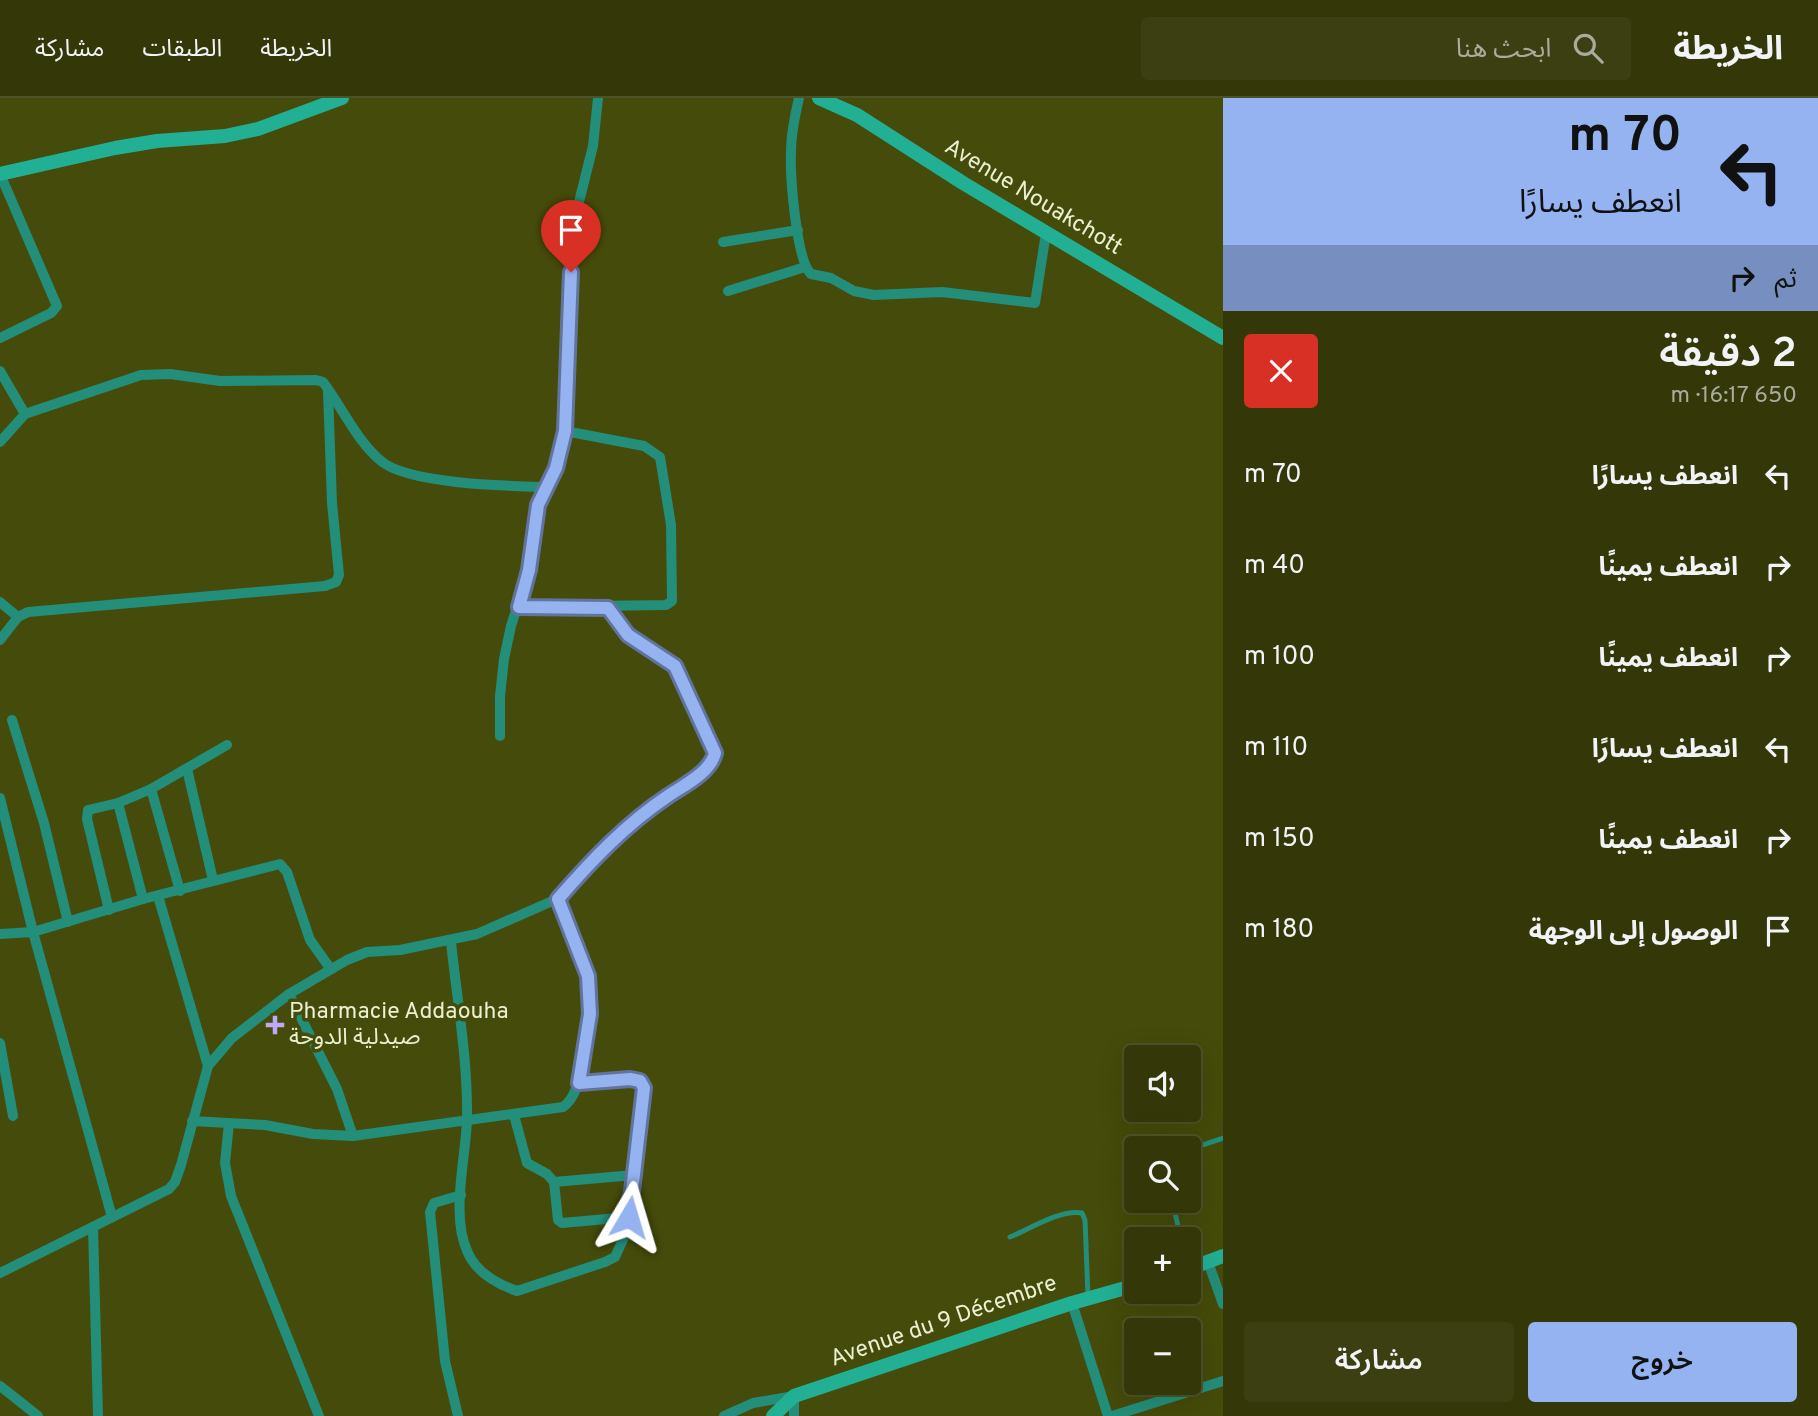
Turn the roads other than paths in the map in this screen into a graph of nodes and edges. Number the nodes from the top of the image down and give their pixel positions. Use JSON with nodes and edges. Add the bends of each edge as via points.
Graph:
{"nodes":[{"id":1,"x":342,"y":98,"type":"edge"},
{"id":2,"x":598,"y":98,"type":"edge"},
{"id":3,"x":799,"y":98,"type":"edge"},
{"id":4,"x":819,"y":98,"type":"edge"},
{"id":5,"x":0,"y":174,"type":"edge"},
{"id":6,"x":798,"y":230,"type":"junction"},
{"id":7,"x":1046,"y":233,"type":"junction"},
{"id":8,"x":723,"y":242,"type":"dead end"},
{"id":9,"x":805,"y":267,"type":"junction"},
{"id":10,"x":728,"y":292,"type":"dead end"},
{"id":11,"x":0,"y":338,"type":"edge"},
{"id":12,"x":1223,"y":338,"type":"edge"},
{"id":13,"x":0,"y":371,"type":"edge"},
{"id":14,"x":328,"y":388,"type":"junction"},
{"id":15,"x":24,"y":414,"type":"junction"},
{"id":16,"x":565,"y":431,"type":"junction"},
{"id":17,"x":0,"y":442,"type":"edge"},
{"id":18,"x":545,"y":487,"type":"junction"},
{"id":19,"x":0,"y":602,"type":"edge"},
{"id":20,"x":519,"y":607,"type":"junction"},
{"id":21,"x":608,"y":608,"type":"junction"},
{"id":22,"x":18,"y":617,"type":"junction"},
{"id":23,"x":0,"y":640,"type":"edge"},
{"id":24,"x":12,"y":720,"type":"dead end"},
{"id":25,"x":500,"y":736,"type":"dead end"},
{"id":26,"x":227,"y":745,"type":"dead end"},
{"id":27,"x":187,"y":769,"type":"junction"},
{"id":28,"x":151,"y":789,"type":"junction"},
{"id":29,"x":0,"y":798,"type":"edge"},
{"id":30,"x":118,"y":803,"type":"junction"},
{"id":31,"x":213,"y":880,"type":"junction"},
{"id":32,"x":180,"y":891,"type":"junction"},
{"id":33,"x":158,"y":896,"type":"junction"},
{"id":34,"x":143,"y":899,"type":"junction"},
{"id":35,"x":558,"y":899,"type":"junction"},
{"id":36,"x":109,"y":910,"type":"junction"},
{"id":37,"x":68,"y":922,"type":"junction"},
{"id":38,"x":33,"y":932,"type":"junction"},
{"id":39,"x":0,"y":934,"type":"edge"},
{"id":40,"x":450,"y":942,"type":"junction"},
{"id":41,"x":330,"y":968,"type":"junction"},
{"id":42,"x":289,"y":994,"type":"junction"},
{"id":43,"x":0,"y":1043,"type":"edge"},
{"id":44,"x":208,"y":1066,"type":"junction"},
{"id":45,"x":579,"y":1083,"type":"junction"},
{"id":46,"x":514,"y":1115,"type":"junction"},
{"id":47,"x":13,"y":1116,"type":"dead end"},
{"id":48,"x":467,"y":1120,"type":"junction"},
{"id":49,"x":192,"y":1121,"type":"junction"},
{"id":50,"x":229,"y":1123,"type":"junction"},
{"id":51,"x":353,"y":1136,"type":"junction"},
{"id":52,"x":1223,"y":1138,"type":"edge"},
{"id":53,"x":1201,"y":1146,"type":"edge"},
{"id":54,"x":634,"y":1175,"type":"junction"},
{"id":55,"x":555,"y":1182,"type":"junction"},
{"id":56,"x":461,"y":1195,"type":"junction"},
{"id":57,"x":112,"y":1217,"type":"junction"},
{"id":58,"x":629,"y":1217,"type":"junction"},
{"id":59,"x":93,"y":1227,"type":"junction"},
{"id":60,"x":1010,"y":1237,"type":"dead end"},
{"id":61,"x":1223,"y":1256,"type":"edge"},
{"id":62,"x":1208,"y":1262,"type":"junction"},
{"id":63,"x":1201,"y":1264,"type":"edge"},
{"id":64,"x":0,"y":1273,"type":"edge"},
{"id":65,"x":1124,"y":1289,"type":"edge"},
{"id":66,"x":1088,"y":1300,"type":"junction"},
{"id":67,"x":1072,"y":1303,"type":"junction"},
{"id":68,"x":1223,"y":1304,"type":"edge"},
{"id":69,"x":1223,"y":1381,"type":"edge"},
{"id":70,"x":0,"y":1386,"type":"edge"},
{"id":71,"x":794,"y":1396,"type":"junction"},
{"id":72,"x":1145,"y":1411,"type":"edge"},
{"id":73,"x":38,"y":1416,"type":"edge"},
{"id":74,"x":97,"y":1416,"type":"edge"},
{"id":75,"x":319,"y":1416,"type":"edge"},
{"id":76,"x":458,"y":1416,"type":"edge"},
{"id":77,"x":724,"y":1416,"type":"edge"},
{"id":78,"x":773,"y":1416,"type":"edge"},
{"id":79,"x":794,"y":1416,"type":"edge"},
{"id":80,"x":1110,"y":1416,"type":"edge"}],
"edges":[{"from":1,"to":5,"type":"street","via":[[258,129],[116,148]]},
{"from":2,"to":16,"type":"street","via":[[572,251]]},
{"from":3,"to":6,"type":"street","via":[[791,152]]},
{"from":4,"to":7,"type":"street","name":"Avenue Nouakchott","via":[[857,115]]},
{"from":5,"to":11,"type":"street","via":[[57,306]]},
{"from":6,"to":8,"type":"street"},
{"from":6,"to":9,"type":"street"},
{"from":7,"to":9,"type":"street","via":[[1035,303],[942,292],[865,294],[811,274]]},
{"from":7,"to":12,"type":"street","name":"Avenue Nouakchott"},
{"from":9,"to":10,"type":"street"},
{"from":13,"to":15,"type":"street"},
{"from":14,"to":15,"type":"street","via":[[316,380],[220,381],[141,375]]},
{"from":14,"to":18,"type":"street","via":[[387,466],[416,476]]},
{"from":14,"to":22,"type":"street","via":[[336,582],[69,607]]},
{"from":15,"to":17,"type":"street"},
{"from":16,"to":18,"type":"street","via":[[556,468]]},
{"from":16,"to":21,"type":"street","via":[[644,446],[657,452],[662,464],[671,532],[673,601]]},
{"from":18,"to":20,"type":"street"},
{"from":19,"to":22,"type":"street"},
{"from":20,"to":21,"type":"street"},
{"from":20,"to":25,"type":"street","via":[[504,659]]},
{"from":21,"to":35,"type":"street","via":[[628,635],[675,666],[715,753],[714,760],[632,823]]},
{"from":22,"to":23,"type":"street"},
{"from":24,"to":37,"type":"street"},
{"from":26,"to":27,"type":"street"},
{"from":27,"to":28,"type":"street"},
{"from":27,"to":31,"type":"street"},
{"from":28,"to":30,"type":"street"},
{"from":28,"to":32,"type":"street"},
{"from":29,"to":38,"type":"street"},
{"from":30,"to":34,"type":"street"},
{"from":30,"to":36,"type":"street","via":[[90,808],[87,814]]},
{"from":31,"to":32,"type":"street"},
{"from":31,"to":41,"type":"street","via":[[283,865],[310,940]]},
{"from":32,"to":33,"type":"street"},
{"from":33,"to":34,"type":"street"},
{"from":33,"to":44,"type":"street"},
{"from":34,"to":36,"type":"street"},
{"from":35,"to":40,"type":"street","via":[[490,930]]},
{"from":35,"to":45,"type":"street","via":[[589,986],[590,1014]]},
{"from":36,"to":37,"type":"street"},
{"from":37,"to":38,"type":"street"},
{"from":38,"to":39,"type":"street"},
{"from":38,"to":57,"type":"street"},
{"from":40,"to":41,"type":"street","via":[[367,953]]},
{"from":40,"to":48,"type":"street"},
{"from":41,"to":42,"type":"street"},
{"from":42,"to":44,"type":"street","via":[[232,1038]]},
{"from":42,"to":51,"type":"street","via":[[337,1089]]},
{"from":43,"to":47,"type":"street"},
{"from":44,"to":49,"type":"street"},
{"from":45,"to":46,"type":"street","via":[[564,1107]]},
{"from":45,"to":54,"type":"street","via":[[630,1079],[642,1083]]},
{"from":46,"to":48,"type":"street"},
{"from":46,"to":55,"type":"street","via":[[527,1163]]},
{"from":48,"to":51,"type":"street"},
{"from":48,"to":56,"type":"street"},
{"from":49,"to":50,"type":"street"},
{"from":49,"to":57,"type":"street","via":[[175,1182],[158,1196]]},
{"from":50,"to":51,"type":"street"},
{"from":50,"to":75,"type":"street","via":[[225,1163],[231,1196]]},
{"from":52,"to":53,"type":"lane"},
{"from":54,"to":55,"type":"street"},
{"from":54,"to":58,"type":"street"},
{"from":55,"to":58,"type":"street","via":[[562,1223]]},
{"from":56,"to":58,"type":"street","via":[[466,1251],[491,1279],[517,1291],[615,1256]]},
{"from":56,"to":76,"type":"street","via":[[434,1203],[430,1221],[445,1361]]},
{"from":57,"to":59,"type":"street"},
{"from":59,"to":64,"type":"street"},
{"from":59,"to":74,"type":"street"},
{"from":60,"to":66,"type":"lane","via":[[1057,1217],[1082,1213]]},
{"from":61,"to":62,"type":"street"},
{"from":62,"to":63,"type":"street"},
{"from":62,"to":68,"type":"street"},
{"from":65,"to":66,"type":"street","name":"Avenue du 9 Décembre"},
{"from":66,"to":67,"type":"street","name":"Avenue du 9 Décembre"},
{"from":67,"to":71,"type":"street","name":"Avenue du 9 Décembre"},
{"from":67,"to":80,"type":"street"},
{"from":69,"to":72,"type":"street"},
{"from":70,"to":73,"type":"street"},
{"from":71,"to":77,"type":"street","via":[[753,1403]]},
{"from":71,"to":78,"type":"street","name":"Avenue du 9 Décembre"},
{"from":71,"to":79,"type":"street"},
{"from":72,"to":80,"type":"street"}]}
